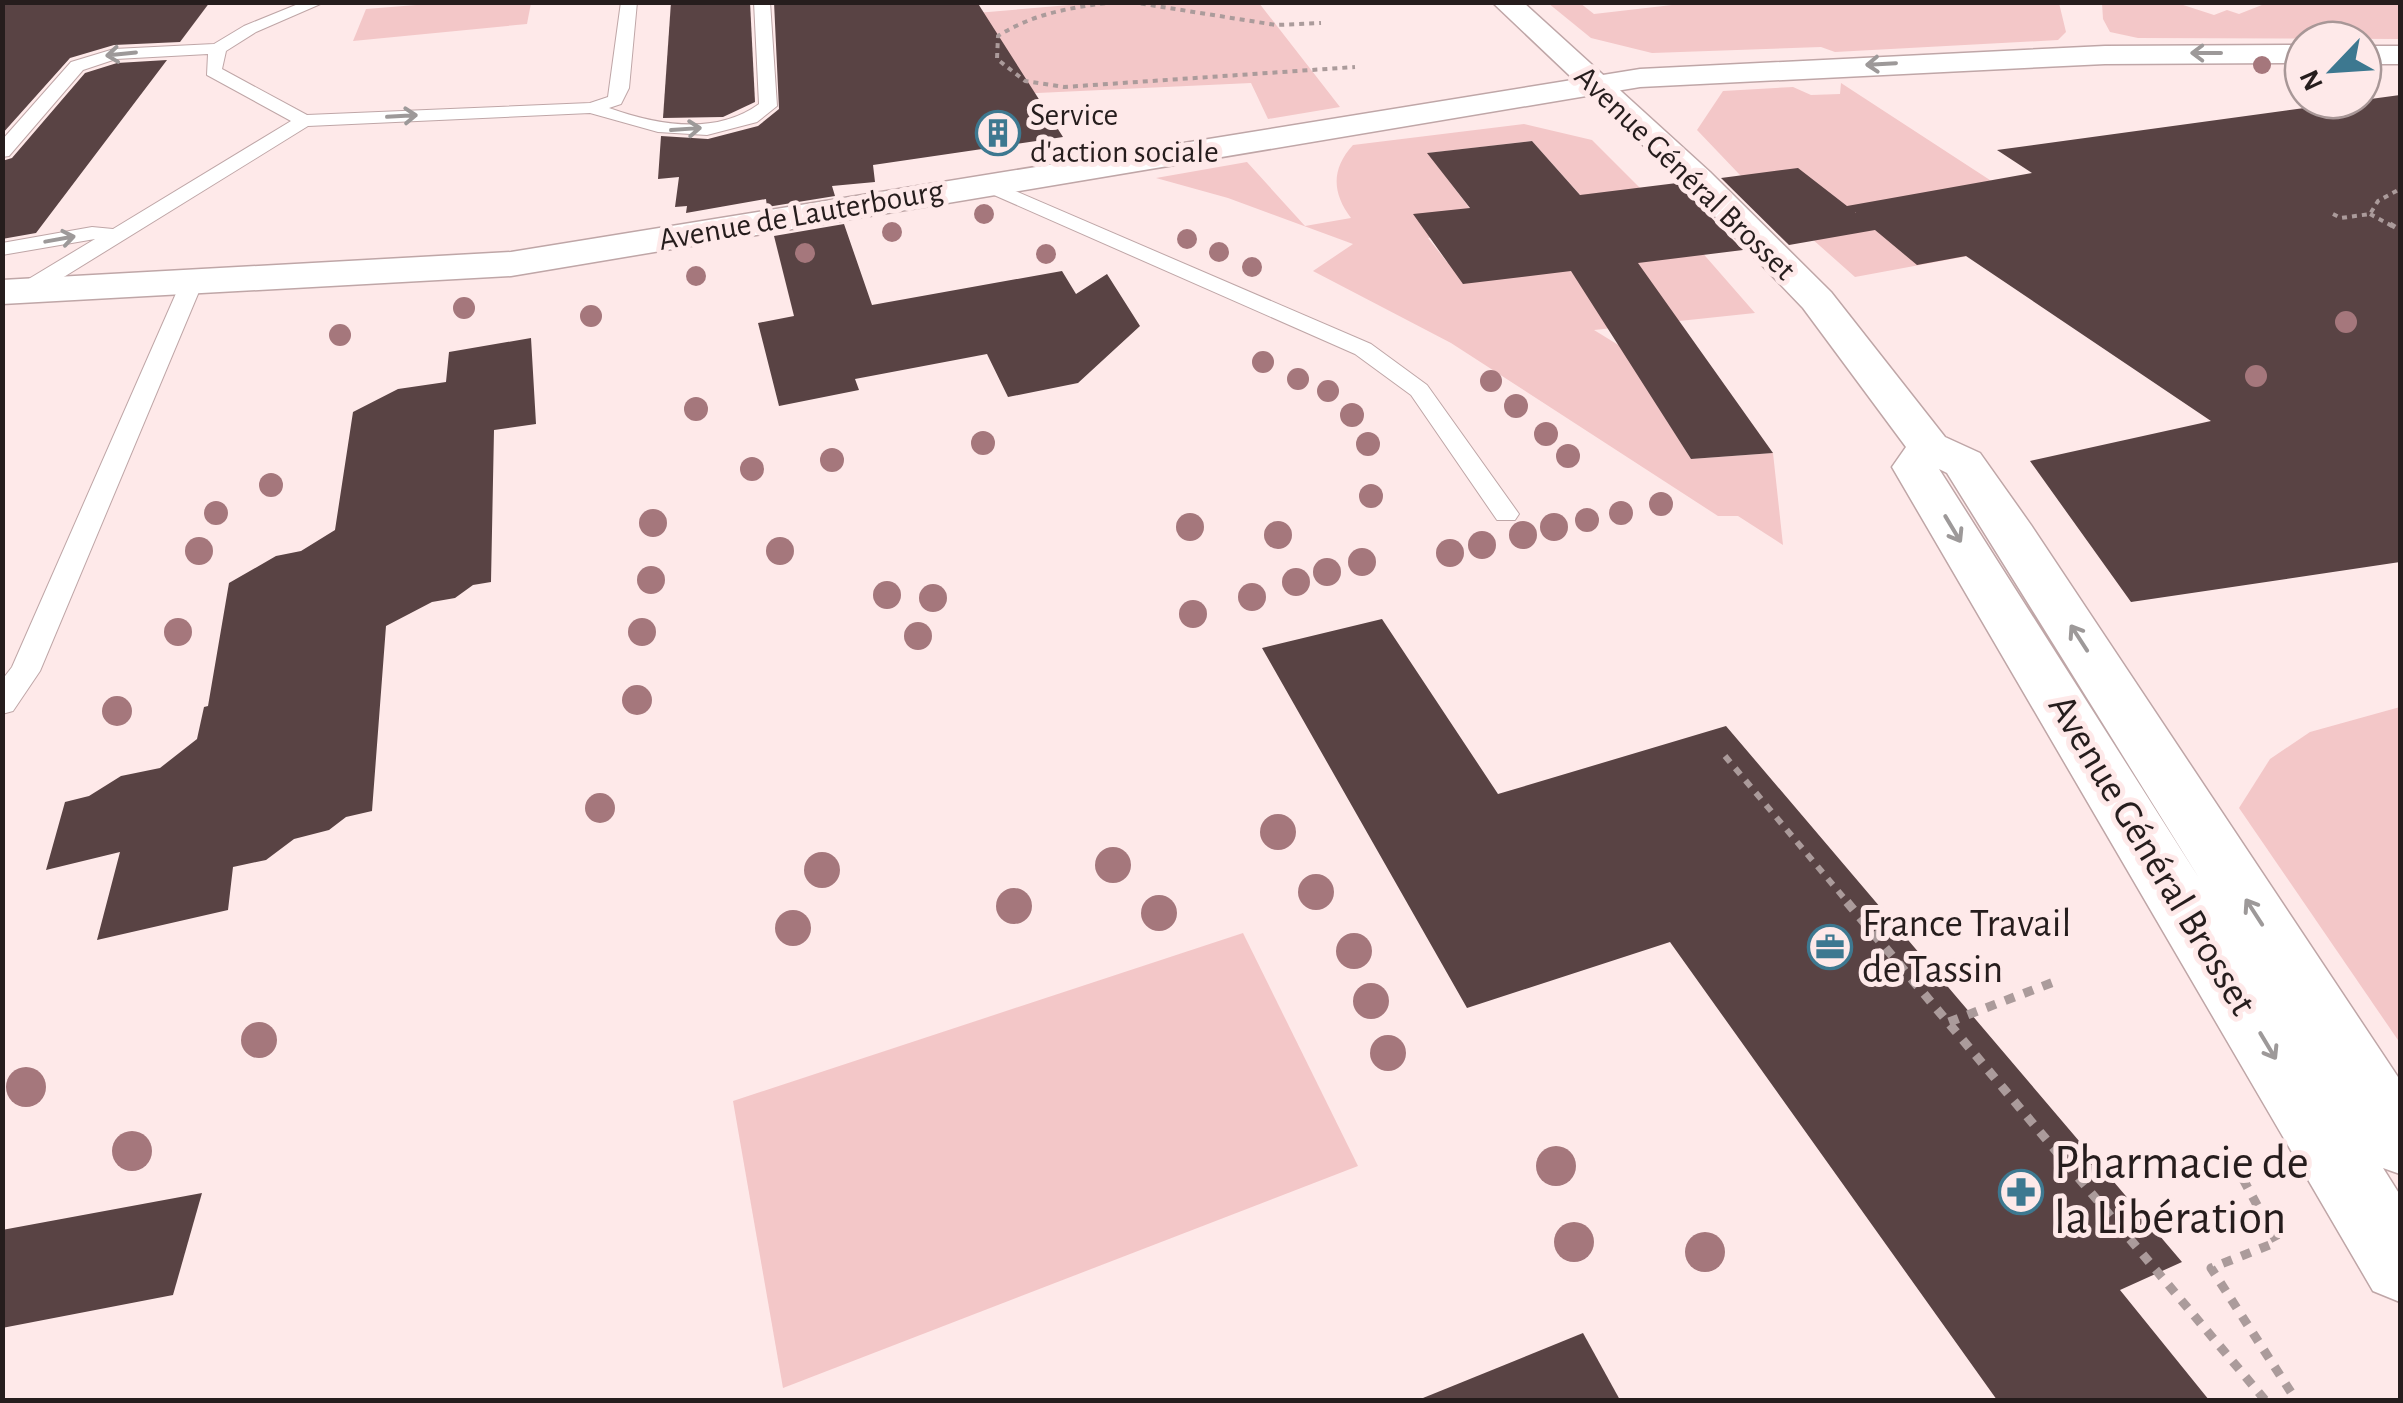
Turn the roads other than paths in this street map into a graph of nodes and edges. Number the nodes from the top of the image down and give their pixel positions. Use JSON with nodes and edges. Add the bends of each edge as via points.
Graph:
{"nodes":[{"id":1,"x":318,"y":2,"type":"edge"},
{"id":2,"x":628,"y":2,"type":"edge"},
{"id":3,"x":762,"y":2,"type":"edge"},
{"id":4,"x":1506,"y":2,"type":"edge"},
{"id":5,"x":218,"y":50,"type":"junction"},
{"id":6,"x":2283,"y":54,"type":"edge"},
{"id":7,"x":1594,"y":85,"type":"junction"},
{"id":8,"x":592,"y":108,"type":"junction"},
{"id":9,"x":304,"y":121,"type":"junction"},
{"id":10,"x":2,"y":152,"type":"edge"},
{"id":11,"x":985,"y":184,"type":"junction"},
{"id":12,"x":117,"y":235,"type":"junction"},
{"id":13,"x":2,"y":248,"type":"edge"},
{"id":14,"x":192,"y":282,"type":"junction"},
{"id":15,"x":14,"y":292,"type":"edge"},
{"id":16,"x":1930,"y":446,"type":"junction"},
{"id":17,"x":1506,"y":514,"type":"dead end"},
{"id":18,"x":2,"y":703,"type":"edge"},
{"id":19,"x":2400,"y":1142,"type":"edge"},
{"id":20,"x":2400,"y":1264,"type":"edge"}],
"edges":[{"from":1,"to":5,"type":"lane","via":[[250,29]]},
{"from":2,"to":8,"type":"lane","via":[[620,88],[615,100]]},
{"from":8,"to":3,"type":"lane","one_way":true,"via":[[669,130],[758,115],[768,106]]},
{"from":4,"to":7,"type":"street","name":"Avenue Général Brosset"},
{"from":5,"to":9,"type":"lane","via":[[213,71]]},
{"from":5,"to":10,"type":"lane","one_way":true,"via":[[92,58],[77,66]]},
{"from":6,"to":7,"type":"street","name":"Avenue de Lauterbourg","one_way":true,"via":[[1964,60]]},
{"from":7,"to":11,"type":"street","name":"Avenue de Lauterbourg"},
{"from":7,"to":16,"type":"street","name":"Avenue Général Brosset","via":[[1818,300]]},
{"from":9,"to":8,"type":"lane","one_way":true},
{"from":9,"to":12,"type":"lane"},
{"from":11,"to":14,"type":"street","name":"Avenue de Lauterbourg","via":[[510,264]]},
{"from":11,"to":17,"type":"lane","via":[[1364,349],[1419,390]]},
{"from":13,"to":12,"type":"lane","one_way":true},
{"from":12,"to":15,"type":"lane"},
{"from":14,"to":15,"type":"street","name":"Avenue de Lauterbourg"},
{"from":14,"to":18,"type":"lane","via":[[25,671]]},
{"from":19,"to":16,"type":"street","name":"Avenue Général Brosset","one_way":true,"via":[[2014,536],[1964,463]]},
{"from":16,"to":20,"type":"street","name":"Avenue Général Brosset","one_way":true,"via":[[1915,467]]}]}
